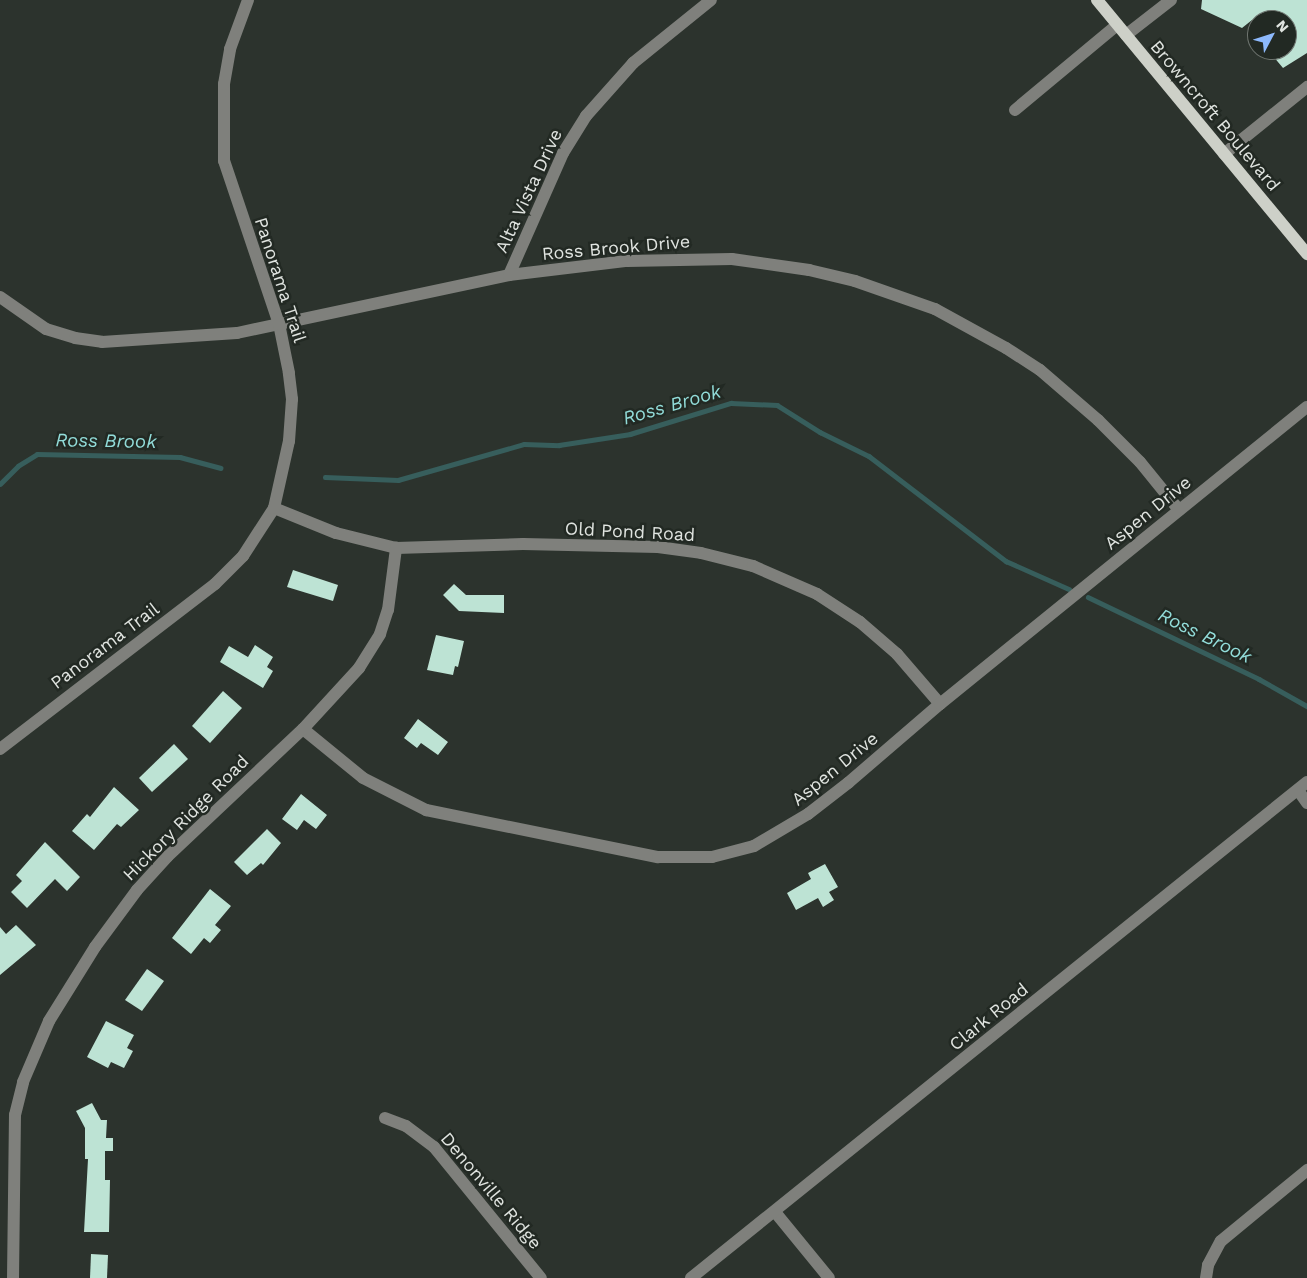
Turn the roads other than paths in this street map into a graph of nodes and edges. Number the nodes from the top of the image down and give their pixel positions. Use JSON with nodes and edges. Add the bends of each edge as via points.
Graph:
{"nodes":[{"id":1,"x":248,"y":0,"type":"edge"},
{"id":2,"x":711,"y":0,"type":"edge"},
{"id":3,"x":1097,"y":0,"type":"edge"},
{"id":4,"x":1171,"y":0,"type":"edge"},
{"id":5,"x":1117,"y":25,"type":"junction"},
{"id":6,"x":1126,"y":36,"type":"junction"},
{"id":7,"x":1307,"y":87,"type":"edge"},
{"id":8,"x":1015,"y":110,"type":"dead end"},
{"id":9,"x":1224,"y":154,"type":"junction"},
{"id":10,"x":1307,"y":254,"type":"edge"},
{"id":11,"x":509,"y":275,"type":"junction"},
{"id":12,"x":0,"y":297,"type":"edge"},
{"id":13,"x":279,"y":324,"type":"junction"},
{"id":14,"x":1307,"y":407,"type":"edge"},
{"id":15,"x":274,"y":508,"type":"junction"},
{"id":16,"x":1179,"y":510,"type":"junction"},
{"id":17,"x":396,"y":548,"type":"junction"},
{"id":18,"x":940,"y":704,"type":"junction"},
{"id":19,"x":302,"y":729,"type":"junction"},
{"id":20,"x":0,"y":749,"type":"edge"},
{"id":21,"x":1302,"y":786,"type":"edge"},
{"id":22,"x":1307,"y":803,"type":"edge"},
{"id":23,"x":385,"y":1118,"type":"dead end"},
{"id":24,"x":1307,"y":1170,"type":"edge"},
{"id":25,"x":775,"y":1212,"type":"junction"},
{"id":26,"x":13,"y":1278,"type":"edge"},
{"id":27,"x":541,"y":1278,"type":"edge"},
{"id":28,"x":691,"y":1278,"type":"edge"},
{"id":29,"x":829,"y":1278,"type":"edge"},
{"id":30,"x":1206,"y":1278,"type":"edge"}],
"edges":[{"from":1,"to":13,"type":"street","name":"Panorama Trail","via":[[230,49],[224,84],[224,161]]},
{"from":2,"to":11,"type":"street","name":"Alta Vista Drive","via":[[633,63],[586,116],[564,153]]},
{"from":3,"to":5,"type":"main road","name":"Browncroft Boulevard"},
{"from":4,"to":6,"type":"street"},
{"from":5,"to":6,"type":"main road","name":"Browncroft Boulevard"},
{"from":5,"to":8,"type":"street"},
{"from":6,"to":9,"type":"main road","name":"Browncroft Boulevard"},
{"from":7,"to":9,"type":"street"},
{"from":9,"to":10,"type":"main road","name":"Browncroft Boulevard"},
{"from":11,"to":13,"type":"street","name":"Ross Brook Drive"},
{"from":11,"to":16,"type":"street","name":"Ross Brook Drive","via":[[626,261],[732,259],[809,270],[899,295],[970,326],[1040,370],[1140,462]]},
{"from":12,"to":13,"type":"street","name":"Ross Brook Drive","via":[[46,329],[102,342],[237,333]]},
{"from":13,"to":15,"type":"street","name":"Panorama Trail","via":[[289,373],[291,423],[285,466]]},
{"from":14,"to":16,"type":"street","name":"Aspen Drive"},
{"from":15,"to":17,"type":"street","name":"Old Pond Road","via":[[336,533]]},
{"from":15,"to":20,"type":"street","name":"Panorama Trail","via":[[247,550],[215,584]]},
{"from":16,"to":18,"type":"street","name":"Aspen Drive"},
{"from":17,"to":18,"type":"street","name":"Old Pond Road","via":[[523,544],[658,547],[735,560],[795,582],[839,607],[897,654]]},
{"from":17,"to":19,"type":"street","name":"Hickory Ridge Road","via":[[393,588],[380,634],[359,668]]},
{"from":18,"to":19,"type":"street","name":"Aspen Drive","via":[[802,819],[754,846],[712,857],[658,857],[426,810],[363,778]]},
{"from":19,"to":26,"type":"street","name":"Hickory Ridge Road","via":[[179,845],[137,890],[94,947],[49,1021],[26,1073],[15,1115]]},
{"from":21,"to":22,"type":"street"},
{"from":21,"to":25,"type":"street","name":"Clark Road"},
{"from":23,"to":27,"type":"street","name":"Denonville Ridge","via":[[406,1126],[434,1147]]},
{"from":24,"to":30,"type":"street","via":[[1221,1241],[1208,1265]]},
{"from":25,"to":28,"type":"street","name":"Clark Road"},
{"from":25,"to":29,"type":"street"}]}
